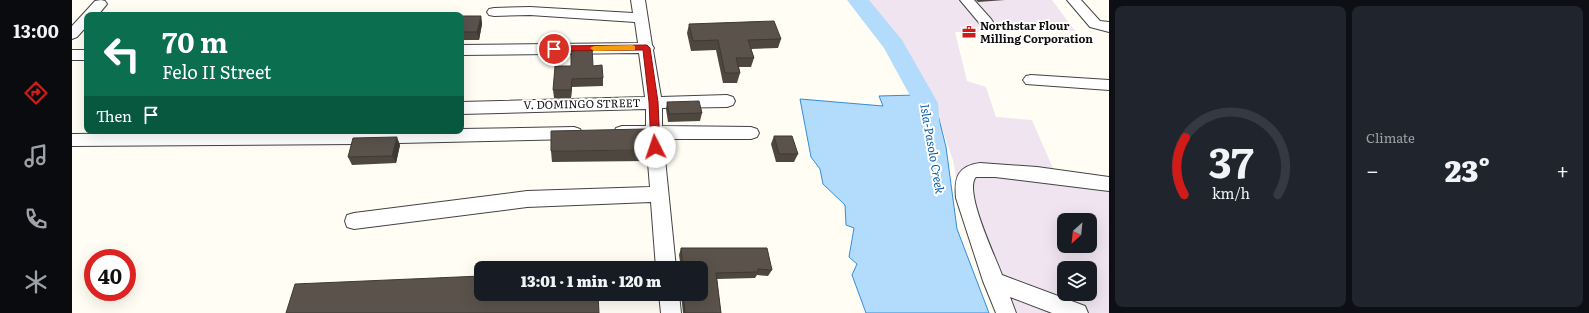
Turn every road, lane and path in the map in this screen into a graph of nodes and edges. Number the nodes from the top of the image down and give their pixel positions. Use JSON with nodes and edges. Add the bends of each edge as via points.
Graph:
{"nodes":[{"id":1,"x":638,"y":0,"type":"edge"},
{"id":2,"x":966,"y":0,"type":"edge"},
{"id":3,"x":1074,"y":0,"type":"edge"},
{"id":4,"x":100,"y":4,"type":"dead end"},
{"id":5,"x":93,"y":12,"type":"edge"},
{"id":6,"x":494,"y":12,"type":"dead end"},
{"id":7,"x":642,"y":18,"type":"junction"},
{"id":8,"x":84,"y":21,"type":"edge"},
{"id":9,"x":986,"y":22,"type":"dead end"},
{"id":10,"x":1109,"y":27,"type":"edge"},
{"id":11,"x":72,"y":34,"type":"edge"},
{"id":12,"x":647,"y":48,"type":"junction"},
{"id":13,"x":464,"y":50,"type":"edge"},
{"id":14,"x":72,"y":55,"type":"edge"},
{"id":15,"x":84,"y":55,"type":"edge"},
{"id":16,"x":1031,"y":80,"type":"dead end"},
{"id":17,"x":1109,"y":85,"type":"edge"},
{"id":18,"x":727,"y":101,"type":"dead end"},
{"id":19,"x":654,"y":102,"type":"junction"},
{"id":20,"x":464,"y":108,"type":"edge"},
{"id":21,"x":654,"y":132,"type":"junction"},
{"id":22,"x":586,"y":133,"type":"edge"},
{"id":23,"x":610,"y":133,"type":"edge"},
{"id":24,"x":751,"y":133,"type":"dead end"},
{"id":25,"x":72,"y":140,"type":"edge"},
{"id":26,"x":1109,"y":184,"type":"edge"},
{"id":27,"x":659,"y":194,"type":"junction"},
{"id":28,"x":354,"y":221,"type":"dead end"},
{"id":29,"x":665,"y":261,"type":"edge"},
{"id":30,"x":993,"y":281,"type":"junction"},
{"id":31,"x":670,"y":301,"type":"edge"},
{"id":32,"x":671,"y":313,"type":"edge"},
{"id":33,"x":1006,"y":313,"type":"edge"},
{"id":34,"x":1078,"y":313,"type":"edge"}],
"edges":[{"from":1,"to":7,"type":"street"},
{"from":2,"to":9,"type":"street"},
{"from":3,"to":10,"type":"street","via":[[1094,24]]},
{"from":4,"to":5,"type":"street"},
{"from":6,"to":7,"type":"street","via":[[530,11]]},
{"from":7,"to":12,"type":"street"},
{"from":8,"to":11,"type":"street"},
{"from":12,"to":13,"type":"street"},
{"from":12,"to":19,"type":"street"},
{"from":14,"to":15,"type":"street"},
{"from":16,"to":17,"type":"street"},
{"from":18,"to":19,"type":"street","name":"V. DOMINGO STREET"},
{"from":19,"to":20,"type":"street","name":"V. DOMINGO STREET"},
{"from":19,"to":21,"type":"street"},
{"from":21,"to":23,"type":"street"},
{"from":21,"to":24,"type":"street"},
{"from":21,"to":27,"type":"street"},
{"from":22,"to":25,"type":"street"},
{"from":26,"to":30,"type":"street","via":[[992,170],[973,171],[967,176],[965,202]]},
{"from":27,"to":28,"type":"street","via":[[527,199]]},
{"from":27,"to":29,"type":"street"},
{"from":30,"to":33,"type":"street"},
{"from":30,"to":34,"type":"street"},
{"from":31,"to":32,"type":"street"}]}
